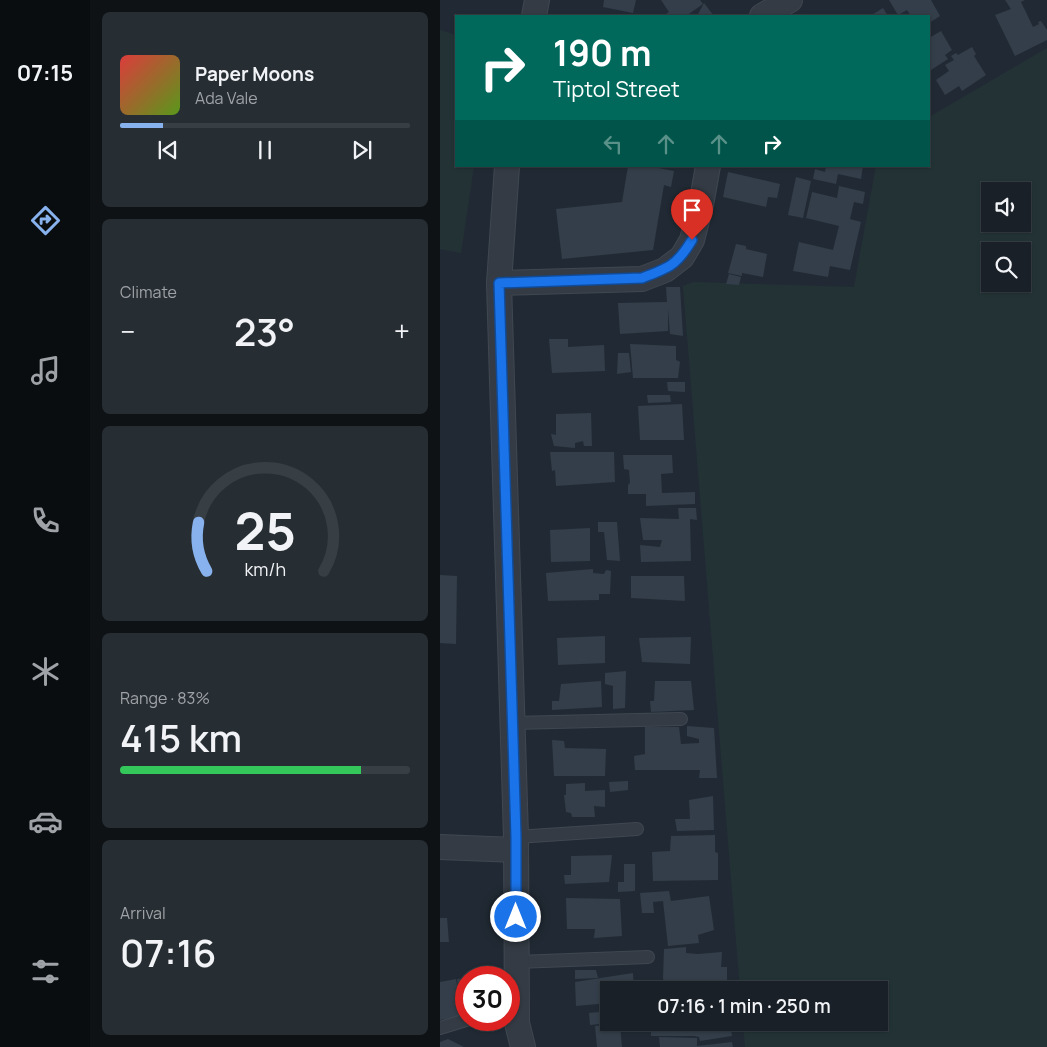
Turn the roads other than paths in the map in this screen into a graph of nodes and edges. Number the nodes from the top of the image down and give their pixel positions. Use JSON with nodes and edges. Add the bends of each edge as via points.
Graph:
{"nodes":[{"id":1,"x":537,"y":0,"type":"edge"},
{"id":2,"x":790,"y":0,"type":"edge"},
{"id":3,"x":534,"y":15,"type":"edge"},
{"id":4,"x":764,"y":15,"type":"edge"},
{"id":5,"x":507,"y":167,"type":"edge"},
{"id":6,"x":708,"y":167,"type":"edge"},
{"id":7,"x":499,"y":283,"type":"junction"},
{"id":8,"x":681,"y":719,"type":"dead end"},
{"id":9,"x":512,"y":724,"type":"junction"},
{"id":10,"x":637,"y":829,"type":"dead end"},
{"id":11,"x":516,"y":843,"type":"junction"},
{"id":12,"x":440,"y":847,"type":"edge"},
{"id":13,"x":648,"y":957,"type":"dead end"},
{"id":14,"x":517,"y":962,"type":"junction"},
{"id":15,"x":517,"y":966,"type":"edge"},
{"id":16,"x":455,"y":1023,"type":"edge"},
{"id":17,"x":440,"y":1028,"type":"edge"},
{"id":18,"x":519,"y":1031,"type":"edge"},
{"id":19,"x":523,"y":1047,"type":"edge"}],
"edges":[{"from":1,"to":3,"type":"street"},
{"from":2,"to":4,"type":"street"},
{"from":5,"to":7,"type":"street"},
{"from":6,"to":7,"type":"street","via":[[692,240],[682,256],[665,270],[642,278]]},
{"from":7,"to":9,"type":"street"},
{"from":8,"to":9,"type":"lane"},
{"from":9,"to":11,"type":"street"},
{"from":10,"to":11,"type":"lane"},
{"from":11,"to":12,"type":"street"},
{"from":11,"to":14,"type":"street"},
{"from":13,"to":14,"type":"lane"},
{"from":14,"to":15,"type":"street"},
{"from":16,"to":17,"type":"lane"},
{"from":18,"to":19,"type":"street"}]}
